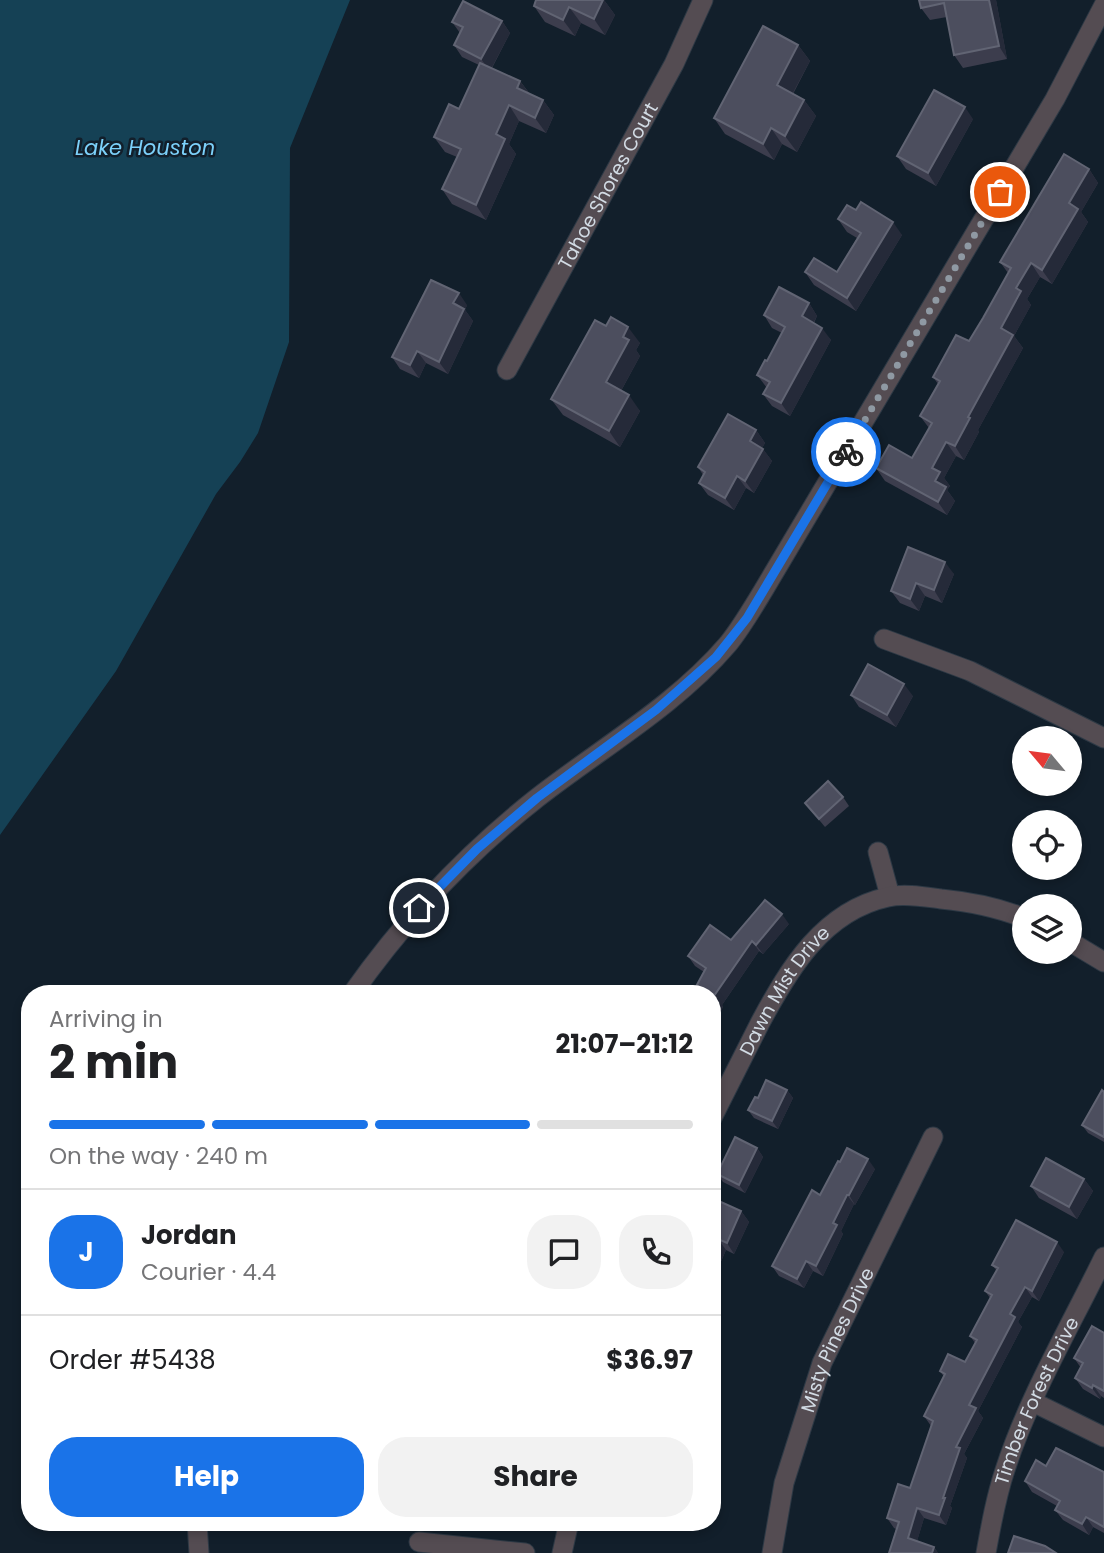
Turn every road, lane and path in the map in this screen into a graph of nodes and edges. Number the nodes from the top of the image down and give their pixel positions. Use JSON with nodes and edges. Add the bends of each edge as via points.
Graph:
{"nodes":[{"id":1,"x":703,"y":0,"type":"edge"},
{"id":2,"x":1104,"y":5,"type":"edge"},
{"id":3,"x":507,"y":370,"type":"dead end"},
{"id":4,"x":884,"y":639,"type":"dead end"},
{"id":5,"x":1104,"y":738,"type":"edge"},
{"id":6,"x":878,"y":852,"type":"dead end"},
{"id":7,"x":890,"y":896,"type":"junction"},
{"id":8,"x":1012,"y":914,"type":"edge"},
{"id":9,"x":1082,"y":949,"type":"edge"},
{"id":10,"x":1104,"y":962,"type":"edge"},
{"id":11,"x":358,"y":985,"type":"edge"},
{"id":12,"x":721,"y":1101,"type":"edge"},
{"id":13,"x":933,"y":1137,"type":"dead end"},
{"id":14,"x":1104,"y":1257,"type":"edge"},
{"id":15,"x":1033,"y":1402,"type":"junction"},
{"id":16,"x":1104,"y":1437,"type":"edge"},
{"id":17,"x":198,"y":1531,"type":"edge"},
{"id":18,"x":567,"y":1531,"type":"edge"},
{"id":19,"x":419,"y":1542,"type":"dead end"},
{"id":20,"x":199,"y":1553,"type":"edge"},
{"id":21,"x":525,"y":1553,"type":"edge"},
{"id":22,"x":562,"y":1553,"type":"edge"},
{"id":23,"x":772,"y":1553,"type":"edge"},
{"id":24,"x":986,"y":1553,"type":"edge"}],
"edges":[{"from":1,"to":3,"type":"street","name":"Tahoe Shores Court","via":[[674,64]]},
{"from":2,"to":11,"type":"street","via":[[1048,111],[729,643],[656,710],[477,849],[419,908]]},
{"from":4,"to":5,"type":"street","via":[[971,671]]},
{"from":6,"to":7,"type":"street"},
{"from":7,"to":8,"type":"street","via":[[976,902]]},
{"from":7,"to":12,"type":"street","name":"Dawn Mist Drive","via":[[840,919],[803,952]]},
{"from":9,"to":10,"type":"street"},
{"from":13,"to":23,"type":"street","name":"Misty Pines Drive","via":[[822,1363],[784,1483]]},
{"from":14,"to":15,"type":"street","name":"Timber Forest Drive"},
{"from":15,"to":16,"type":"street"},
{"from":15,"to":24,"type":"street","name":"Timber Forest Drive","via":[[1005,1469]]},
{"from":17,"to":20,"type":"street"},
{"from":18,"to":22,"type":"street"},
{"from":19,"to":21,"type":"street"}]}
